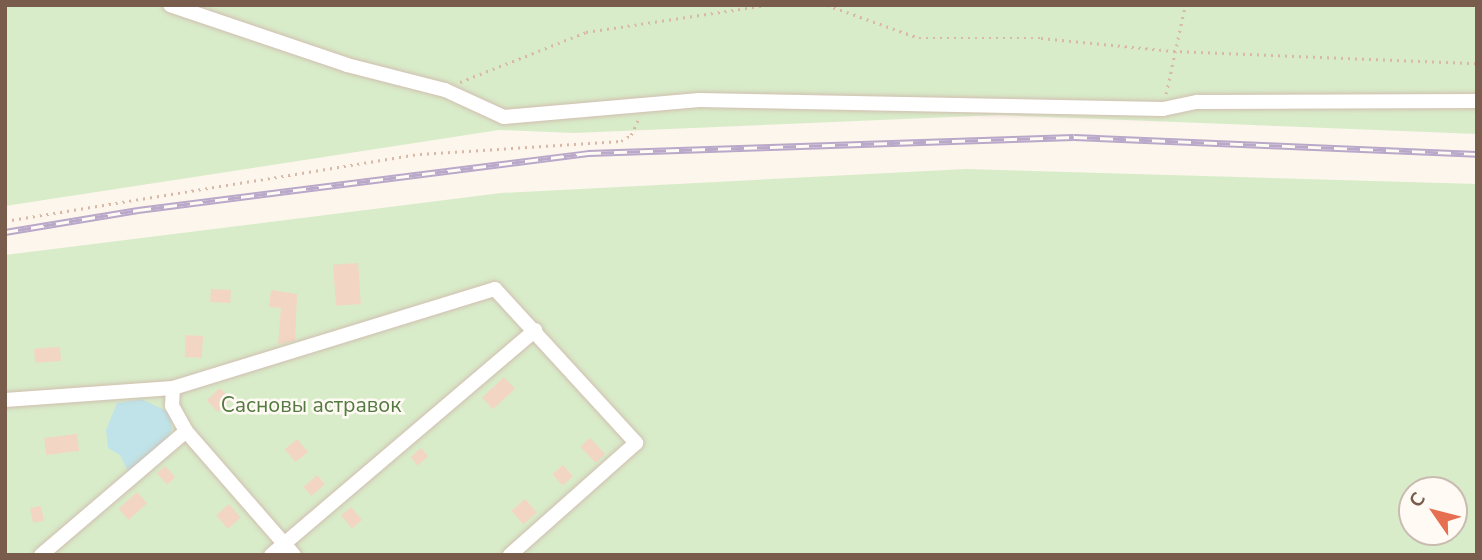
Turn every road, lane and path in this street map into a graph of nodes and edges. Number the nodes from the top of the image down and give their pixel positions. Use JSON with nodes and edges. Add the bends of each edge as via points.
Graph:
{"nodes":[{"id":1,"x":170,"y":5,"type":"edge"},
{"id":2,"x":768,"y":5,"type":"edge"},
{"id":3,"x":827,"y":5,"type":"edge"},
{"id":4,"x":1185,"y":5,"type":"edge"},
{"id":5,"x":1173,"y":51,"type":"junction"},
{"id":6,"x":1477,"y":62,"type":"edge"},
{"id":7,"x":445,"y":90,"type":"junction"},
{"id":8,"x":1477,"y":101,"type":"edge"},
{"id":9,"x":643,"y":108,"type":"junction"},
{"id":10,"x":1163,"y":109,"type":"junction"},
{"id":11,"x":5,"y":220,"type":"edge"},
{"id":12,"x":535,"y":330,"type":"junction"},
{"id":13,"x":173,"y":388,"type":"junction"},
{"id":14,"x":5,"y":400,"type":"edge"},
{"id":15,"x":186,"y":431,"type":"junction"},
{"id":16,"x":289,"y":549,"type":"edge"},
{"id":17,"x":41,"y":555,"type":"edge"},
{"id":18,"x":271,"y":555,"type":"edge"},
{"id":19,"x":510,"y":555,"type":"edge"}],
"edges":[{"from":1,"to":7,"type":"street","via":[[347,65]]},
{"from":2,"to":7,"type":"path","via":[[586,32]]},
{"from":3,"to":5,"type":"path","via":[[919,38],[1041,38]]},
{"from":4,"to":5,"type":"path"},
{"from":5,"to":6,"type":"path"},
{"from":5,"to":10,"type":"path"},
{"from":7,"to":9,"type":"street","via":[[504,117]]},
{"from":8,"to":10,"type":"street","via":[[1197,102]]},
{"from":9,"to":10,"type":"street","via":[[699,100]]},
{"from":9,"to":11,"type":"path","via":[[631,135],[621,141],[420,155]]},
{"from":12,"to":13,"type":"street","via":[[495,289]]},
{"from":12,"to":16,"type":"street"},
{"from":12,"to":19,"type":"street","via":[[636,443]]},
{"from":13,"to":14,"type":"street"},
{"from":13,"to":15,"type":"street","via":[[172,406]]},
{"from":15,"to":16,"type":"street"},
{"from":15,"to":17,"type":"street"},
{"from":16,"to":18,"type":"street"}]}
